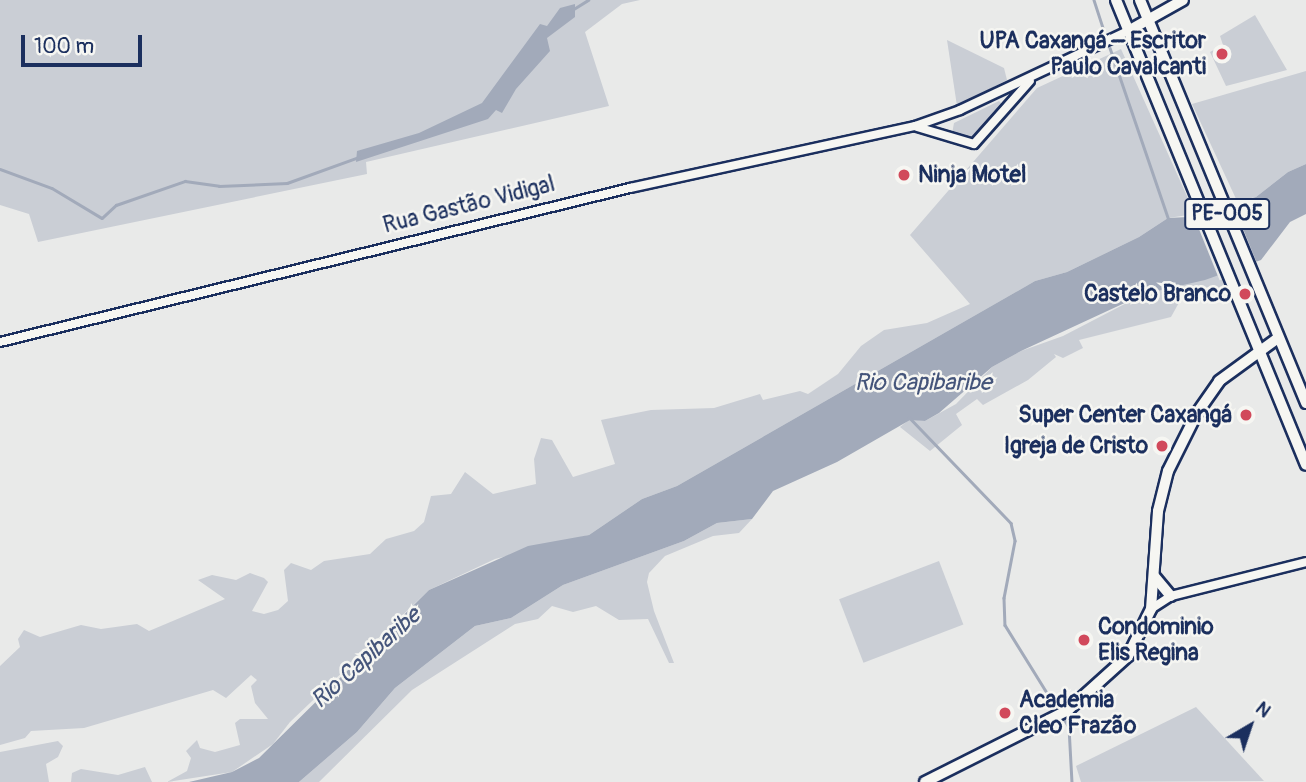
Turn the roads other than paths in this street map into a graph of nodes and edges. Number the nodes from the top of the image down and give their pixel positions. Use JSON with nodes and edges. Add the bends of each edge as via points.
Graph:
{"nodes":[{"id":1,"x":1116,"y":0,"type":"edge"},
{"id":2,"x":1140,"y":0,"type":"edge"},
{"id":3,"x":1183,"y":0,"type":"edge"},
{"id":4,"x":1147,"y":22,"type":"junction"},
{"id":5,"x":1128,"y":31,"type":"junction"},
{"id":6,"x":1034,"y":76,"type":"junction"},
{"id":7,"x":950,"y":114,"type":"junction"},
{"id":8,"x":915,"y":126,"type":"junction"},
{"id":9,"x":949,"y":136,"type":"junction"},
{"id":10,"x":1278,"y":338,"type":"junction"},
{"id":11,"x":0,"y":342,"type":"edge"},
{"id":12,"x":1259,"y":349,"type":"junction"},
{"id":13,"x":1306,"y":403,"type":"edge"},
{"id":14,"x":1306,"y":465,"type":"edge"},
{"id":15,"x":1306,"y":562,"type":"edge"},
{"id":16,"x":1154,"y":576,"type":"junction"},
{"id":17,"x":1171,"y":596,"type":"junction"},
{"id":18,"x":1151,"y":609,"type":"junction"},
{"id":19,"x":925,"y":782,"type":"edge"}],
"edges":[{"from":1,"to":5,"type":"main road","number":"PE-005"},
{"from":2,"to":4,"type":"main road","number":"PE-005"},
{"from":3,"to":4,"type":"main road","name":"Rua Gastão Vidigal"},
{"from":4,"to":5,"type":"main road","name":"Rua Gastão Vidigal"},
{"from":4,"to":10,"type":"main road","number":"PE-005"},
{"from":5,"to":6,"type":"street","name":"Rua Gastão Vidigal"},
{"from":5,"to":12,"type":"main road","number":"PE-005"},
{"from":6,"to":7,"type":"street","name":"Rua Gastão Vidigal"},
{"from":6,"to":9,"type":"street","via":[[974,144]]},
{"from":7,"to":8,"type":"street","name":"Rua Gastão Vidigal"},
{"from":7,"to":9,"type":"street","via":[[946,124]]},
{"from":8,"to":9,"type":"street"},
{"from":8,"to":11,"type":"street","name":"Rua Gastão Vidigal","via":[[605,194]]},
{"from":10,"to":12,"type":"main road"},
{"from":10,"to":13,"type":"main road","number":"PE-005"},
{"from":12,"to":14,"type":"main road","number":"PE-005"},
{"from":12,"to":16,"type":"main road","via":[[1214,388],[1168,471],[1158,511]]},
{"from":15,"to":17,"type":"street"},
{"from":16,"to":17,"type":"main road"},
{"from":16,"to":18,"type":"main road"},
{"from":17,"to":18,"type":"street"},
{"from":18,"to":19,"type":"main road","via":[[1128,656],[1098,687],[1061,714]]}]}
